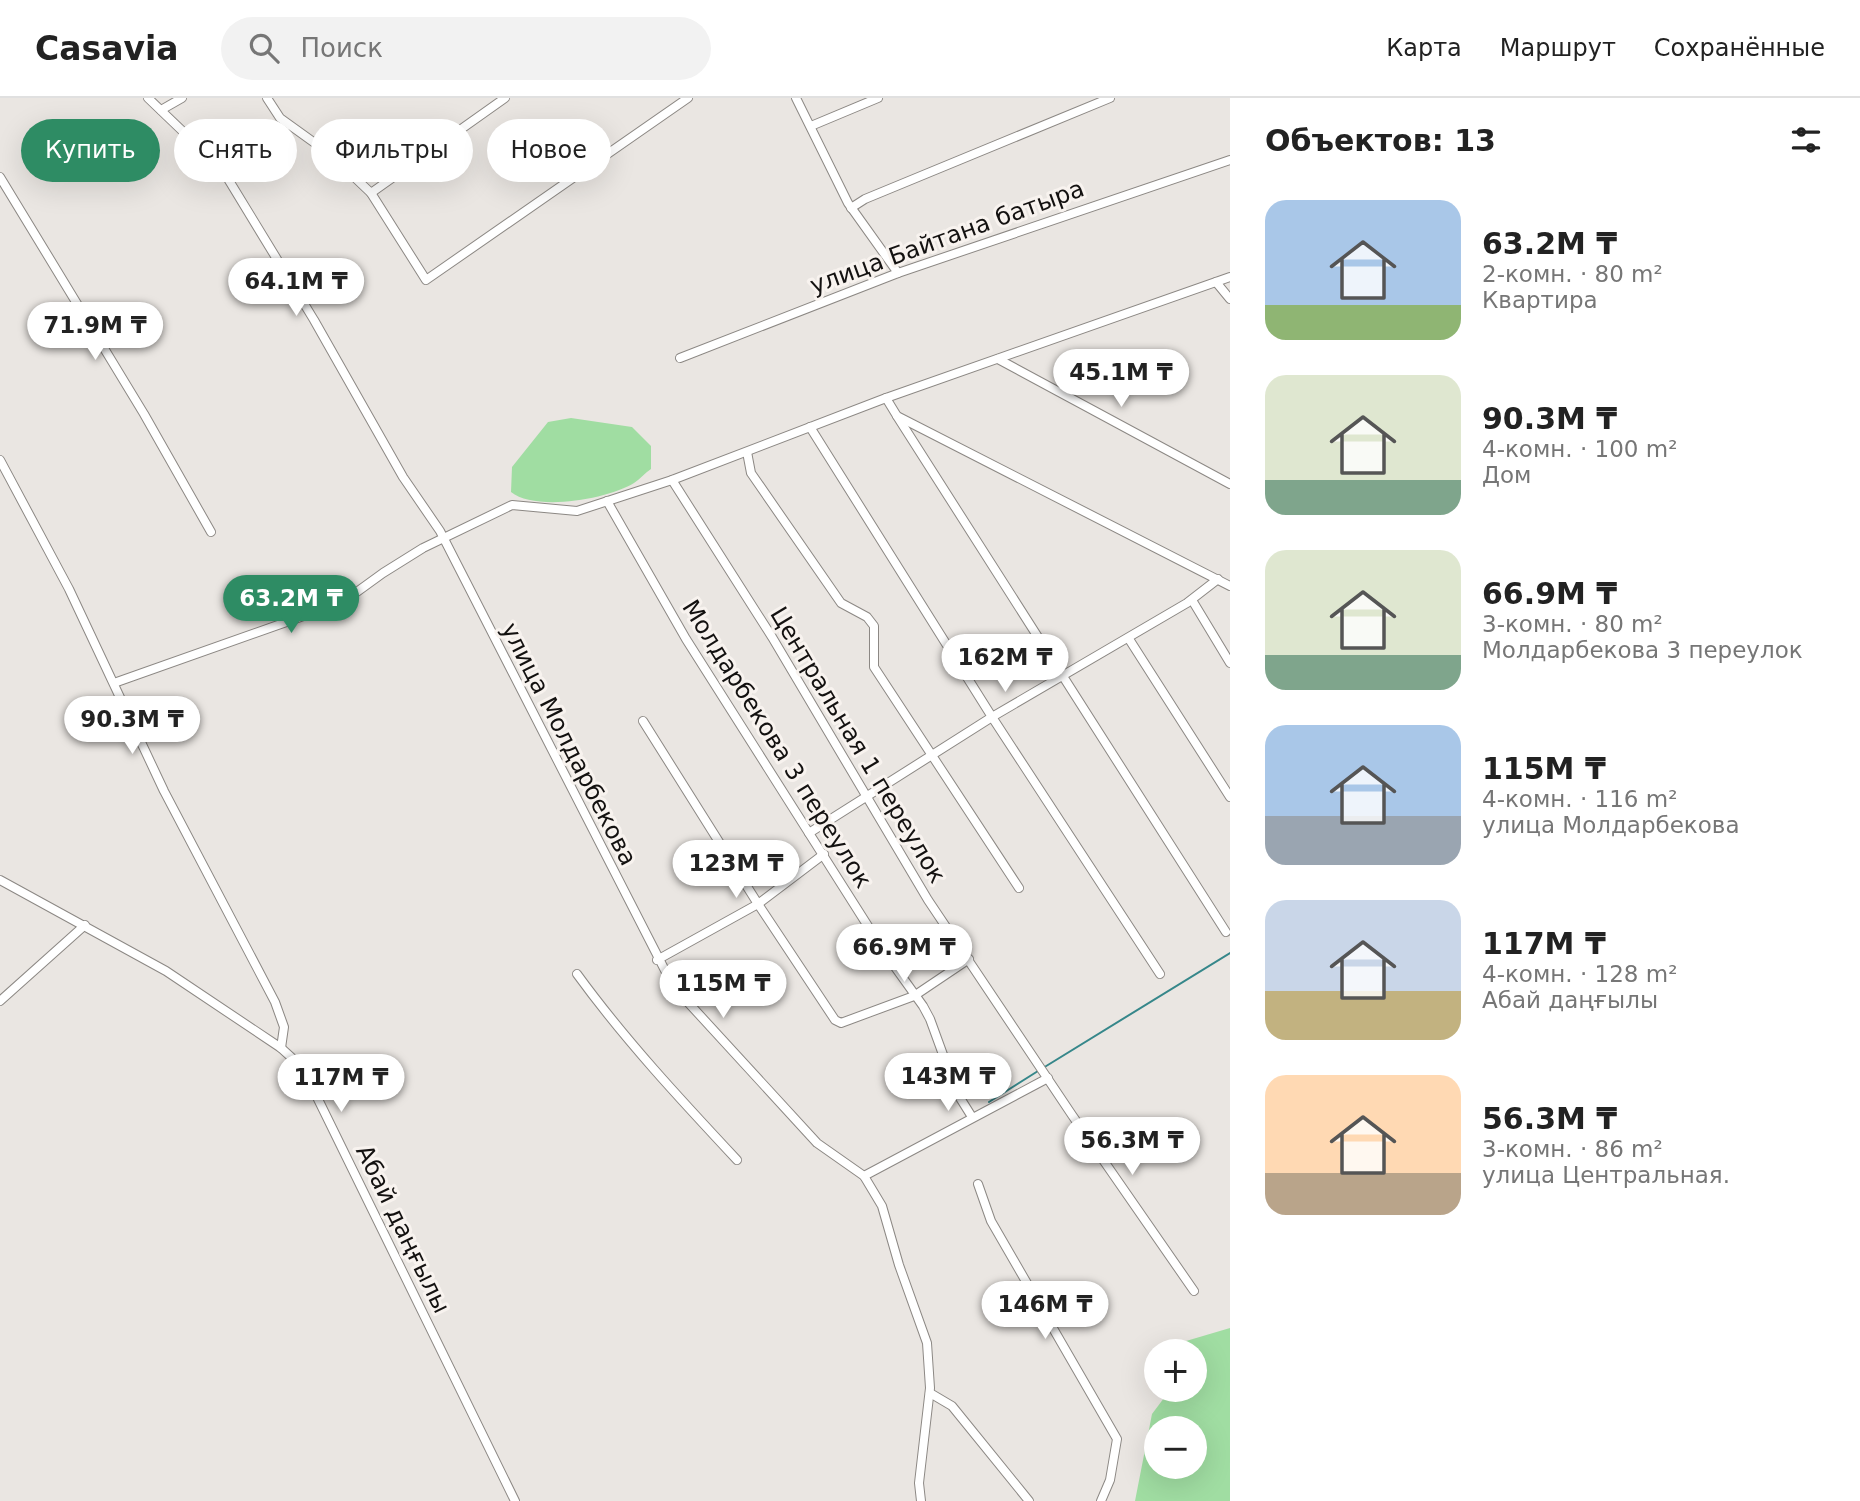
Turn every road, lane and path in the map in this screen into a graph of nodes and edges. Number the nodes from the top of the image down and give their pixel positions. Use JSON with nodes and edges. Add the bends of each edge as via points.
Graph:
{"nodes":[{"id":1,"x":148,"y":98,"type":"edge"},
{"id":2,"x":182,"y":98,"type":"edge"},
{"id":3,"x":267,"y":98,"type":"edge"},
{"id":4,"x":505,"y":98,"type":"edge"},
{"id":5,"x":688,"y":98,"type":"edge"},
{"id":6,"x":796,"y":98,"type":"edge"},
{"id":7,"x":878,"y":98,"type":"edge"},
{"id":8,"x":1110,"y":98,"type":"edge"},
{"id":9,"x":161,"y":110,"type":"junction"},
{"id":10,"x":811,"y":126,"type":"junction"},
{"id":11,"x":1230,"y":160,"type":"edge"},
{"id":12,"x":0,"y":177,"type":"edge"},
{"id":13,"x":371,"y":193,"type":"junction"},
{"id":14,"x":851,"y":208,"type":"junction"},
{"id":15,"x":898,"y":273,"type":"junction"},
{"id":16,"x":1230,"y":277,"type":"edge"},
{"id":17,"x":1216,"y":282,"type":"junction"},
{"id":18,"x":1230,"y":299,"type":"edge"},
{"id":19,"x":680,"y":358,"type":"dead end"},
{"id":20,"x":998,"y":359,"type":"junction"},
{"id":21,"x":886,"y":398,"type":"junction"},
{"id":22,"x":897,"y":416,"type":"junction"},
{"id":23,"x":810,"y":427,"type":"junction"},
{"id":24,"x":747,"y":452,"type":"junction"},
{"id":25,"x":0,"y":460,"type":"edge"},
{"id":26,"x":672,"y":480,"type":"junction"},
{"id":27,"x":1230,"y":484,"type":"edge"},
{"id":28,"x":607,"y":501,"type":"junction"},
{"id":29,"x":211,"y":532,"type":"dead end"},
{"id":30,"x":443,"y":537,"type":"junction"},
{"id":31,"x":1217,"y":579,"type":"junction"},
{"id":32,"x":1230,"y":586,"type":"edge"},
{"id":33,"x":1192,"y":600,"type":"junction"},
{"id":34,"x":1129,"y":639,"type":"junction"},
{"id":35,"x":1230,"y":663,"type":"edge"},
{"id":36,"x":1064,"y":676,"type":"junction"},
{"id":37,"x":114,"y":683,"type":"junction"},
{"id":38,"x":992,"y":717,"type":"junction"},
{"id":39,"x":643,"y":721,"type":"dead end"},
{"id":40,"x":930,"y":755,"type":"junction"},
{"id":41,"x":868,"y":796,"type":"junction"},
{"id":42,"x":1230,"y":797,"type":"edge"},
{"id":43,"x":809,"y":833,"type":"junction"},
{"id":44,"x":824,"y":854,"type":"junction"},
{"id":45,"x":0,"y":880,"type":"edge"},
{"id":46,"x":1018,"y":888,"type":"dead end"},
{"id":47,"x":758,"y":904,"type":"junction"},
{"id":48,"x":85,"y":925,"type":"junction"},
{"id":49,"x":1226,"y":932,"type":"dead end"},
{"id":50,"x":969,"y":959,"type":"junction"},
{"id":51,"x":657,"y":960,"type":"junction"},
{"id":52,"x":577,"y":974,"type":"dead end"},
{"id":53,"x":1160,"y":974,"type":"dead end"},
{"id":54,"x":915,"y":996,"type":"junction"},
{"id":55,"x":0,"y":1001,"type":"edge"},
{"id":56,"x":281,"y":1048,"type":"junction"},
{"id":57,"x":1048,"y":1079,"type":"junction"},
{"id":58,"x":972,"y":1117,"type":"junction"},
{"id":59,"x":737,"y":1160,"type":"dead end"},
{"id":60,"x":863,"y":1176,"type":"junction"},
{"id":61,"x":978,"y":1184,"type":"dead end"},
{"id":62,"x":1194,"y":1291,"type":"dead end"},
{"id":63,"x":930,"y":1393,"type":"junction"},
{"id":64,"x":516,"y":1501,"type":"edge"},
{"id":65,"x":921,"y":1501,"type":"edge"},
{"id":66,"x":1028,"y":1501,"type":"edge"},
{"id":67,"x":1101,"y":1501,"type":"edge"}],
"edges":[{"from":1,"to":9,"type":"street","name":"улица Молдарбекова"},
{"from":2,"to":9,"type":"street"},
{"from":3,"to":13,"type":"street","via":[[280,118],[330,154]]},
{"from":4,"to":13,"type":"street"},
{"from":5,"to":13,"type":"street","via":[[426,280]]},
{"from":6,"to":10,"type":"street"},
{"from":7,"to":10,"type":"street"},
{"from":8,"to":14,"type":"street"},
{"from":9,"to":30,"type":"street","name":"улица Молдарбекова","via":[[222,169]]},
{"from":10,"to":14,"type":"street"},
{"from":11,"to":15,"type":"street","name":"улица Байтана батыра"},
{"from":12,"to":29,"type":"street"},
{"from":14,"to":15,"type":"street"},
{"from":15,"to":19,"type":"street","name":"улица Байтана батыра"},
{"from":16,"to":17,"type":"street"},
{"from":17,"to":18,"type":"street"},
{"from":17,"to":20,"type":"street"},
{"from":20,"to":21,"type":"street"},
{"from":20,"to":27,"type":"street"},
{"from":21,"to":22,"type":"street"},
{"from":21,"to":23,"type":"street"},
{"from":22,"to":31,"type":"street"},
{"from":22,"to":36,"type":"street"},
{"from":23,"to":24,"type":"street"},
{"from":23,"to":38,"type":"street"},
{"from":24,"to":26,"type":"street"},
{"from":24,"to":40,"type":"street","via":[[751,473],[841,603],[867,617],[873,626],[874,667]]},
{"from":25,"to":37,"type":"street"},
{"from":26,"to":28,"type":"street"},
{"from":26,"to":41,"type":"street","name":"Центральная 1 переулок"},
{"from":28,"to":30,"type":"street","via":[[577,512],[512,505]]},
{"from":28,"to":43,"type":"street","name":"Молдарбекова 3 переулок","via":[[686,639]]},
{"from":30,"to":37,"type":"street","via":[[343,602]]},
{"from":30,"to":51,"type":"street","name":"улица Молдарбекова"},
{"from":31,"to":32,"type":"street"},
{"from":31,"to":33,"type":"street"},
{"from":33,"to":34,"type":"street"},
{"from":33,"to":35,"type":"street"},
{"from":34,"to":36,"type":"street"},
{"from":34,"to":42,"type":"street"},
{"from":36,"to":38,"type":"street"},
{"from":36,"to":49,"type":"street"},
{"from":37,"to":56,"type":"street","via":[[164,790],[275,1002],[284,1027]]},
{"from":38,"to":40,"type":"street"},
{"from":38,"to":53,"type":"street"},
{"from":39,"to":47,"type":"street"},
{"from":40,"to":41,"type":"street"},
{"from":40,"to":46,"type":"street"},
{"from":41,"to":43,"type":"street"},
{"from":41,"to":50,"type":"street","name":"Центральная 1 переулок","via":[[928,900]]},
{"from":43,"to":44,"type":"street","name":"Молдарбекова 3 переулок"},
{"from":44,"to":47,"type":"street"},
{"from":44,"to":54,"type":"street","name":"Молдарбекова 3 переулок"},
{"from":45,"to":48,"type":"street","name":"Абай даңғылы"},
{"from":47,"to":51,"type":"street"},
{"from":47,"to":54,"type":"street","via":[[835,1020],[841,1023]]},
{"from":48,"to":55,"type":"street"},
{"from":48,"to":56,"type":"street","name":"Абай даңғылы","via":[[166,971]]},
{"from":50,"to":54,"type":"street"},
{"from":50,"to":57,"type":"street","name":"Центральная 1 переулок"},
{"from":51,"to":60,"type":"street","name":"улица Молдарбекова","via":[[673,986],[817,1143]]},
{"from":52,"to":59,"type":"street","via":[[608,1017]]},
{"from":54,"to":58,"type":"street","name":"Молдарбекова 3 переулок","via":[[930,1019],[957,1093]]},
{"from":56,"to":64,"type":"street","name":"Абай даңғылы","via":[[315,1093]]},
{"from":57,"to":58,"type":"street"},
{"from":57,"to":62,"type":"street","name":"Центральная 1 переулок"},
{"from":58,"to":60,"type":"street"},
{"from":60,"to":63,"type":"street","name":"улица Молдарбекова","via":[[882,1206],[927,1343]]},
{"from":61,"to":67,"type":"street","via":[[991,1221],[1117,1439]]},
{"from":63,"to":65,"type":"street","name":"улица Молдарбекова"},
{"from":63,"to":66,"type":"street","via":[[952,1406]]}]}
